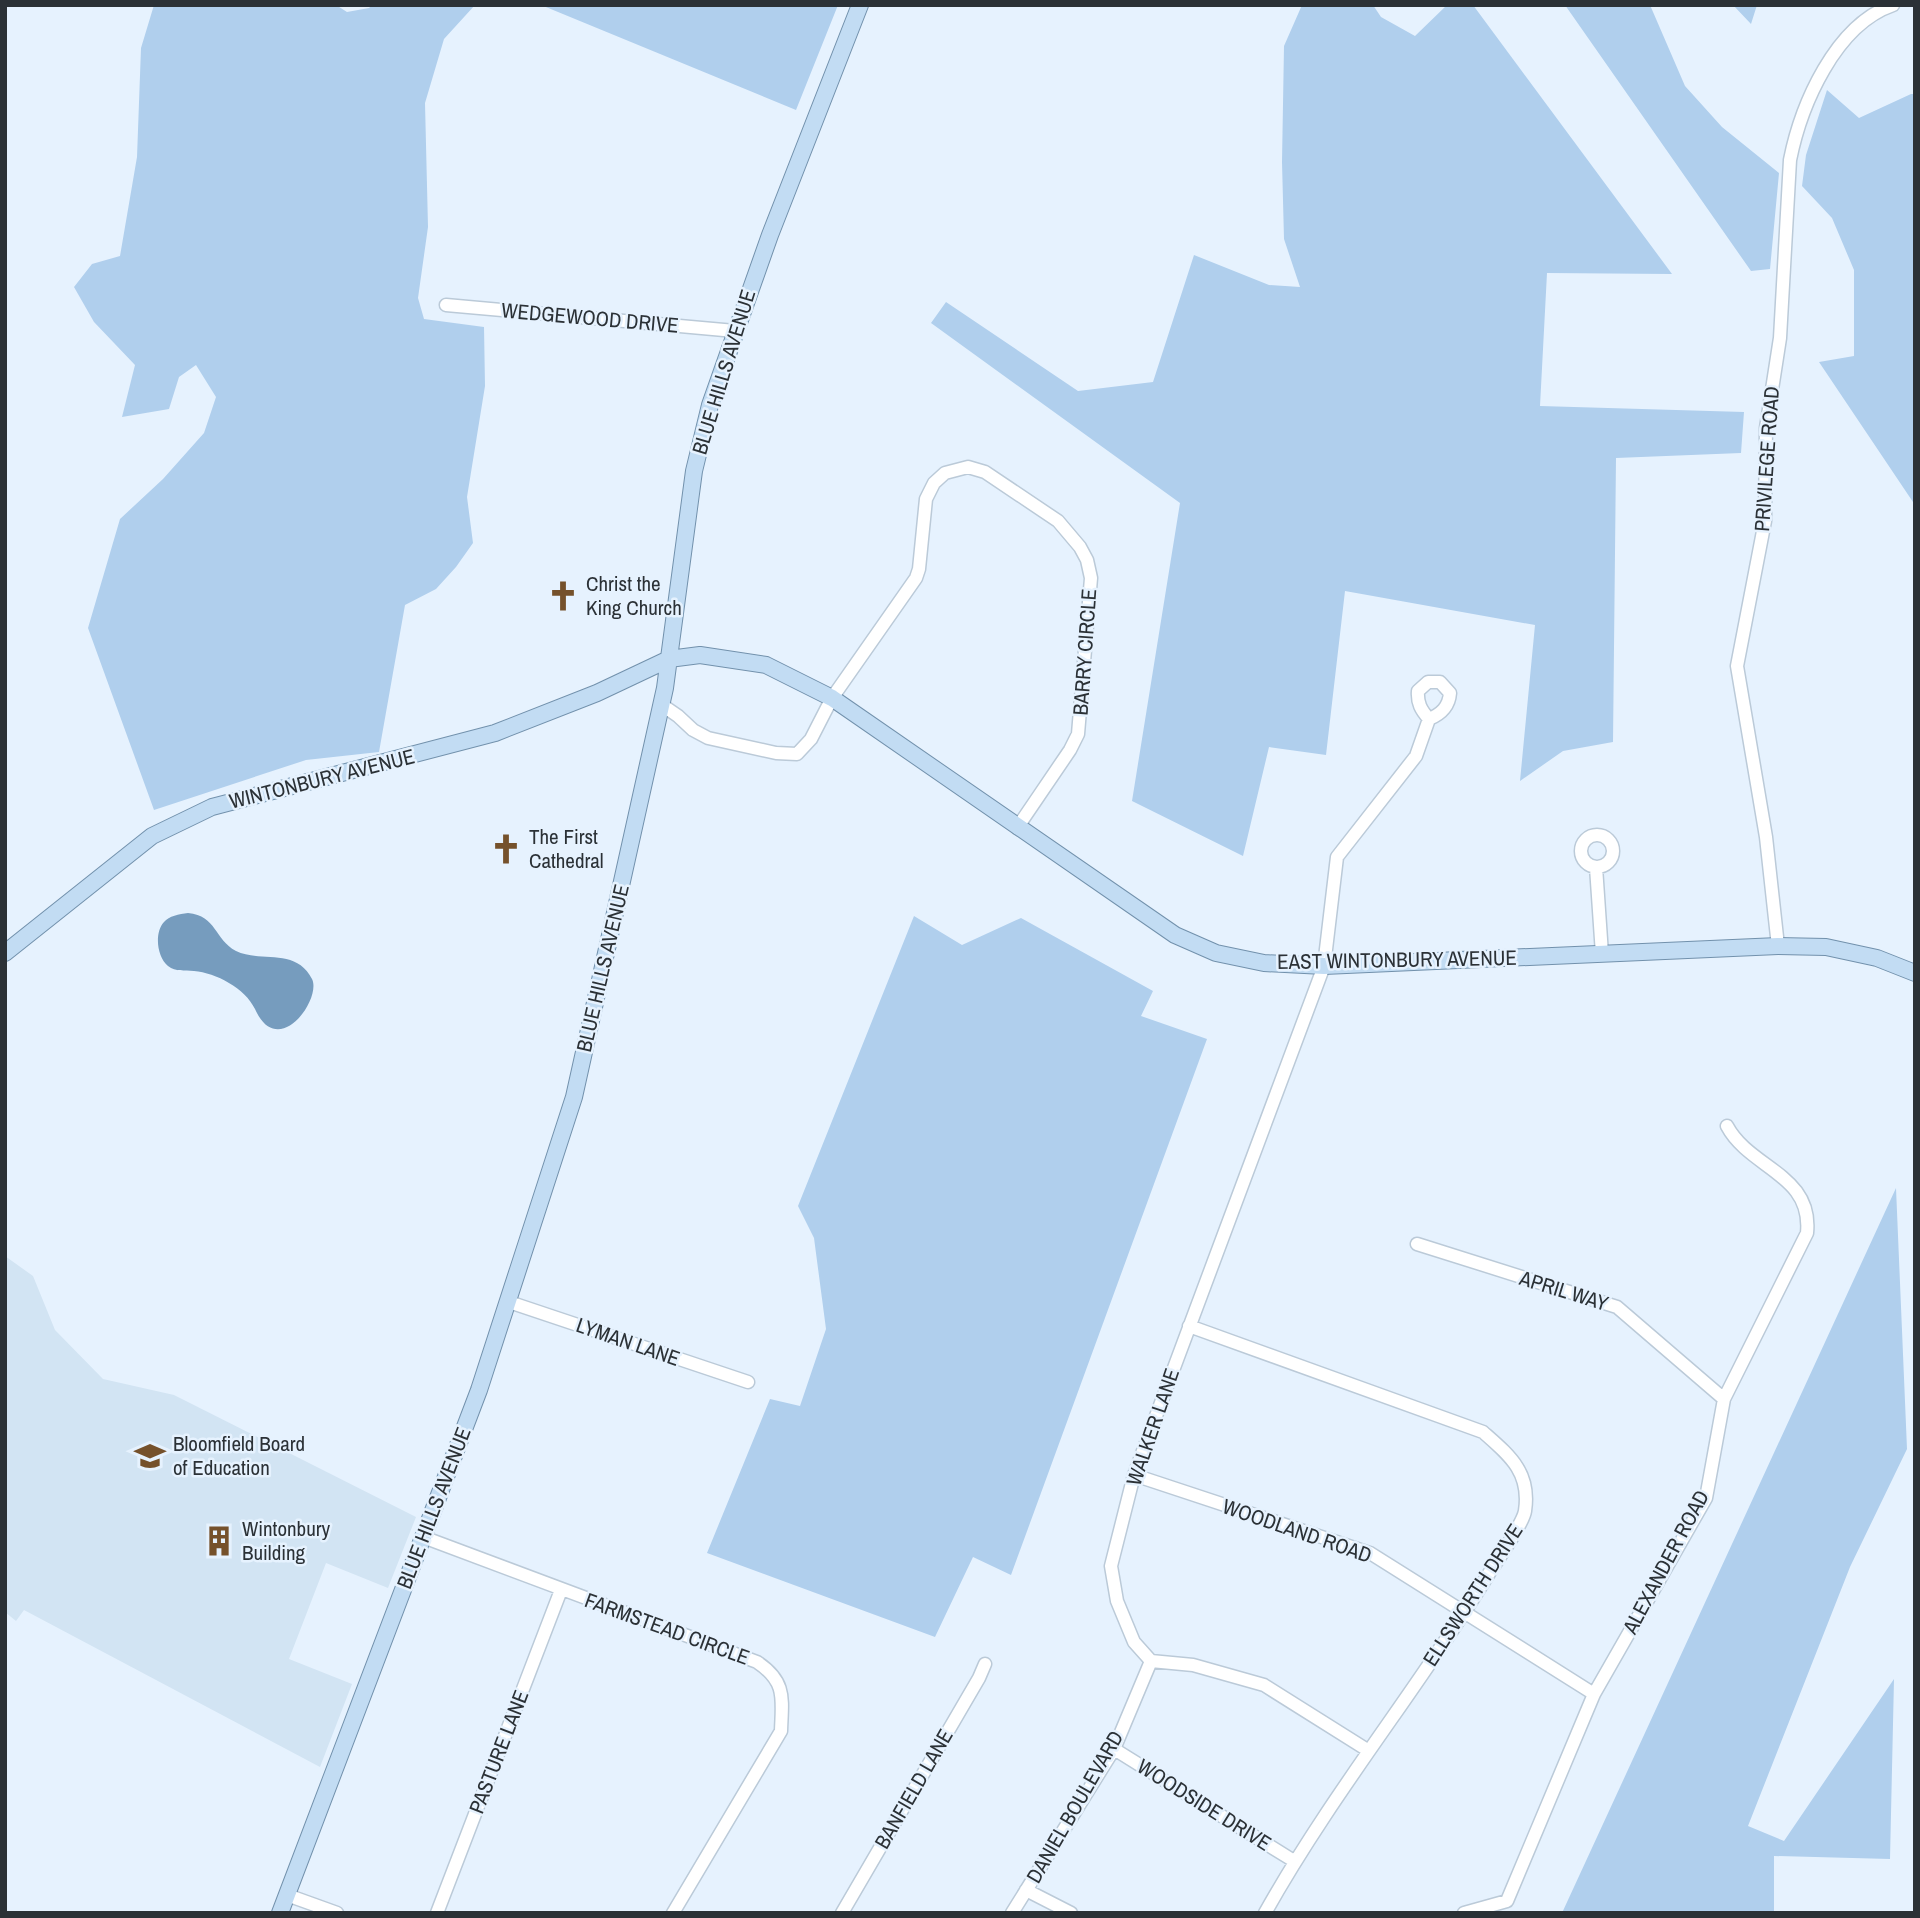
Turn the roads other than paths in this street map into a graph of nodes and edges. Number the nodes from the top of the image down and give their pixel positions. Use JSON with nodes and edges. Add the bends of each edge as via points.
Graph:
{"nodes":[{"id":1,"x":860,"y":5,"type":"edge"},
{"id":2,"x":1893,"y":5,"type":"edge"},
{"id":3,"x":446,"y":306,"type":"dead end"},
{"id":4,"x":735,"y":331,"type":"junction"},
{"id":5,"x":669,"y":659,"type":"junction"},
{"id":6,"x":832,"y":698,"type":"junction"},
{"id":7,"x":662,"y":705,"type":"junction"},
{"id":8,"x":1429,"y":719,"type":"dead end"},
{"id":9,"x":1017,"y":828,"type":"junction"},
{"id":10,"x":1596,"y":867,"type":"dead end"},
{"id":11,"x":1778,"y":946,"type":"junction"},
{"id":12,"x":5,"y":953,"type":"edge"},
{"id":13,"x":1602,"y":954,"type":"junction"},
{"id":14,"x":1324,"y":966,"type":"junction"},
{"id":15,"x":1915,"y":973,"type":"edge"},
{"id":16,"x":1727,"y":1126,"type":"dead end"},
{"id":17,"x":1417,"y":1244,"type":"dead end"},
{"id":18,"x":509,"y":1302,"type":"junction"},
{"id":19,"x":1189,"y":1326,"type":"junction"},
{"id":20,"x":748,"y":1382,"type":"dead end"},
{"id":21,"x":1724,"y":1399,"type":"junction"},
{"id":22,"x":1134,"y":1475,"type":"junction"},
{"id":23,"x":423,"y":1537,"type":"junction"},
{"id":24,"x":561,"y":1590,"type":"junction"},
{"id":25,"x":1465,"y":1612,"type":"junction"},
{"id":26,"x":1151,"y":1661,"type":"junction"},
{"id":27,"x":985,"y":1664,"type":"dead end"},
{"id":28,"x":1594,"y":1694,"type":"junction"},
{"id":29,"x":1114,"y":1749,"type":"junction"},
{"id":30,"x":1369,"y":1751,"type":"junction"},
{"id":31,"x":1294,"y":1861,"type":"junction"},
{"id":32,"x":1027,"y":1890,"type":"junction"},
{"id":33,"x":287,"y":1895,"type":"junction"},
{"id":34,"x":280,"y":1913,"type":"edge"},
{"id":35,"x":337,"y":1913,"type":"edge"},
{"id":36,"x":437,"y":1913,"type":"edge"},
{"id":37,"x":673,"y":1913,"type":"edge"},
{"id":38,"x":842,"y":1913,"type":"edge"},
{"id":39,"x":1012,"y":1913,"type":"edge"},
{"id":40,"x":1071,"y":1913,"type":"edge"},
{"id":41,"x":1265,"y":1913,"type":"edge"},
{"id":42,"x":1464,"y":1913,"type":"edge"}],
"edges":[{"from":1,"to":4,"type":"main road","name":"BLUE HILLS AVENUE"},
{"from":2,"to":11,"type":"street","name":"PRIVILEGE ROAD","via":[[1861,23],[1840,45],[1807,103],[1790,160],[1780,338],[1766,428],[1765,521],[1737,666],[1766,837]]},
{"from":3,"to":4,"type":"street","name":"WEDGEWOOD DRIVE"},
{"from":4,"to":5,"type":"main road","name":"BLUE HILLS AVENUE","via":[[694,471]]},
{"from":5,"to":6,"type":"main road","name":"EAST WINTONBURY AVENUE","via":[[700,655],[749,660]]},
{"from":5,"to":7,"type":"main road","name":"BLUE HILLS AVENUE"},
{"from":5,"to":12,"type":"main road","name":"WINTONBURY AVENUE","via":[[495,733],[212,807],[152,836]]},
{"from":6,"to":7,"type":"street","name":"BARRY CIRCLE","via":[[806,746],[789,755],[708,738]]},
{"from":6,"to":9,"type":"main road","name":"EAST WINTONBURY AVENUE"},
{"from":6,"to":9,"type":"street","name":"BARRY CIRCLE","via":[[916,578],[925,503],[942,474],[962,467],[985,472],[1058,521],[1080,547],[1091,578],[1080,722],[1074,744]]},
{"from":7,"to":18,"type":"main road","name":"BLUE HILLS AVENUE","via":[[574,1097]]},
{"from":8,"to":14,"type":"street","name":"WALKER LANE","via":[[1416,755],[1337,857]]},
{"from":9,"to":14,"type":"main road","name":"EAST WINTONBURY AVENUE","via":[[1175,935],[1216,953],[1264,963]]},
{"from":10,"to":13,"type":"street"},
{"from":11,"to":13,"type":"main road","name":"EAST WINTONBURY AVENUE"},
{"from":11,"to":15,"type":"main road","name":"EAST WINTONBURY AVENUE","via":[[1826,947],[1877,958]]},
{"from":13,"to":14,"type":"main road","name":"EAST WINTONBURY AVENUE"},
{"from":14,"to":19,"type":"street","name":"WALKER LANE"},
{"from":16,"to":21,"type":"street","name":"ALEXANDER ROAD","via":[[1734,1139],[1795,1188],[1809,1218],[1807,1233]]},
{"from":17,"to":21,"type":"street","name":"APRIL WAY","via":[[1617,1307]]},
{"from":18,"to":20,"type":"street","name":"LYMAN LANE"},
{"from":18,"to":23,"type":"main road","name":"BLUE HILLS AVENUE"},
{"from":19,"to":22,"type":"street","name":"WALKER LANE"},
{"from":19,"to":25,"type":"street","name":"ELLSWORTH DRIVE","via":[[1482,1432],[1514,1459],[1525,1488],[1525,1514]]},
{"from":21,"to":28,"type":"street","name":"ALEXANDER ROAD","via":[[1706,1498]]},
{"from":22,"to":25,"type":"street","name":"WOODLAND ROAD","via":[[1370,1553]]},
{"from":22,"to":26,"type":"street","name":"WALKER LANE","via":[[1111,1566],[1117,1601],[1134,1642]]},
{"from":23,"to":24,"type":"street","name":"FARMSTEAD CIRCLE"},
{"from":23,"to":33,"type":"main road","name":"BLUE HILLS AVENUE"},
{"from":24,"to":36,"type":"street","name":"PASTURE LANE"},
{"from":24,"to":37,"type":"street","name":"FARMSTEAD CIRCLE","via":[[757,1662],[774,1674],[782,1699],[781,1731]]},
{"from":25,"to":28,"type":"street","name":"WOODLAND ROAD"},
{"from":25,"to":30,"type":"street","name":"ELLSWORTH DRIVE"},
{"from":26,"to":29,"type":"street","name":"DANIEL BOULEVARD"},
{"from":26,"to":30,"type":"street","via":[[1193,1665],[1264,1685]]},
{"from":27,"to":38,"type":"street","name":"BANFIELD LANE"},
{"from":28,"to":42,"type":"street","name":"ALEXANDER ROAD","via":[[1507,1900]]},
{"from":29,"to":31,"type":"street","name":"WOODSIDE DRIVE"},
{"from":29,"to":32,"type":"street","name":"DANIEL BOULEVARD"},
{"from":30,"to":31,"type":"street","name":"ELLSWORTH DRIVE"},
{"from":31,"to":41,"type":"street","name":"ELLSWORTH DRIVE"},
{"from":32,"to":39,"type":"street","name":"DANIEL BOULEVARD"},
{"from":32,"to":40,"type":"street"},
{"from":33,"to":34,"type":"main road","name":"BLUE HILLS AVENUE"},
{"from":33,"to":35,"type":"street"}]}
